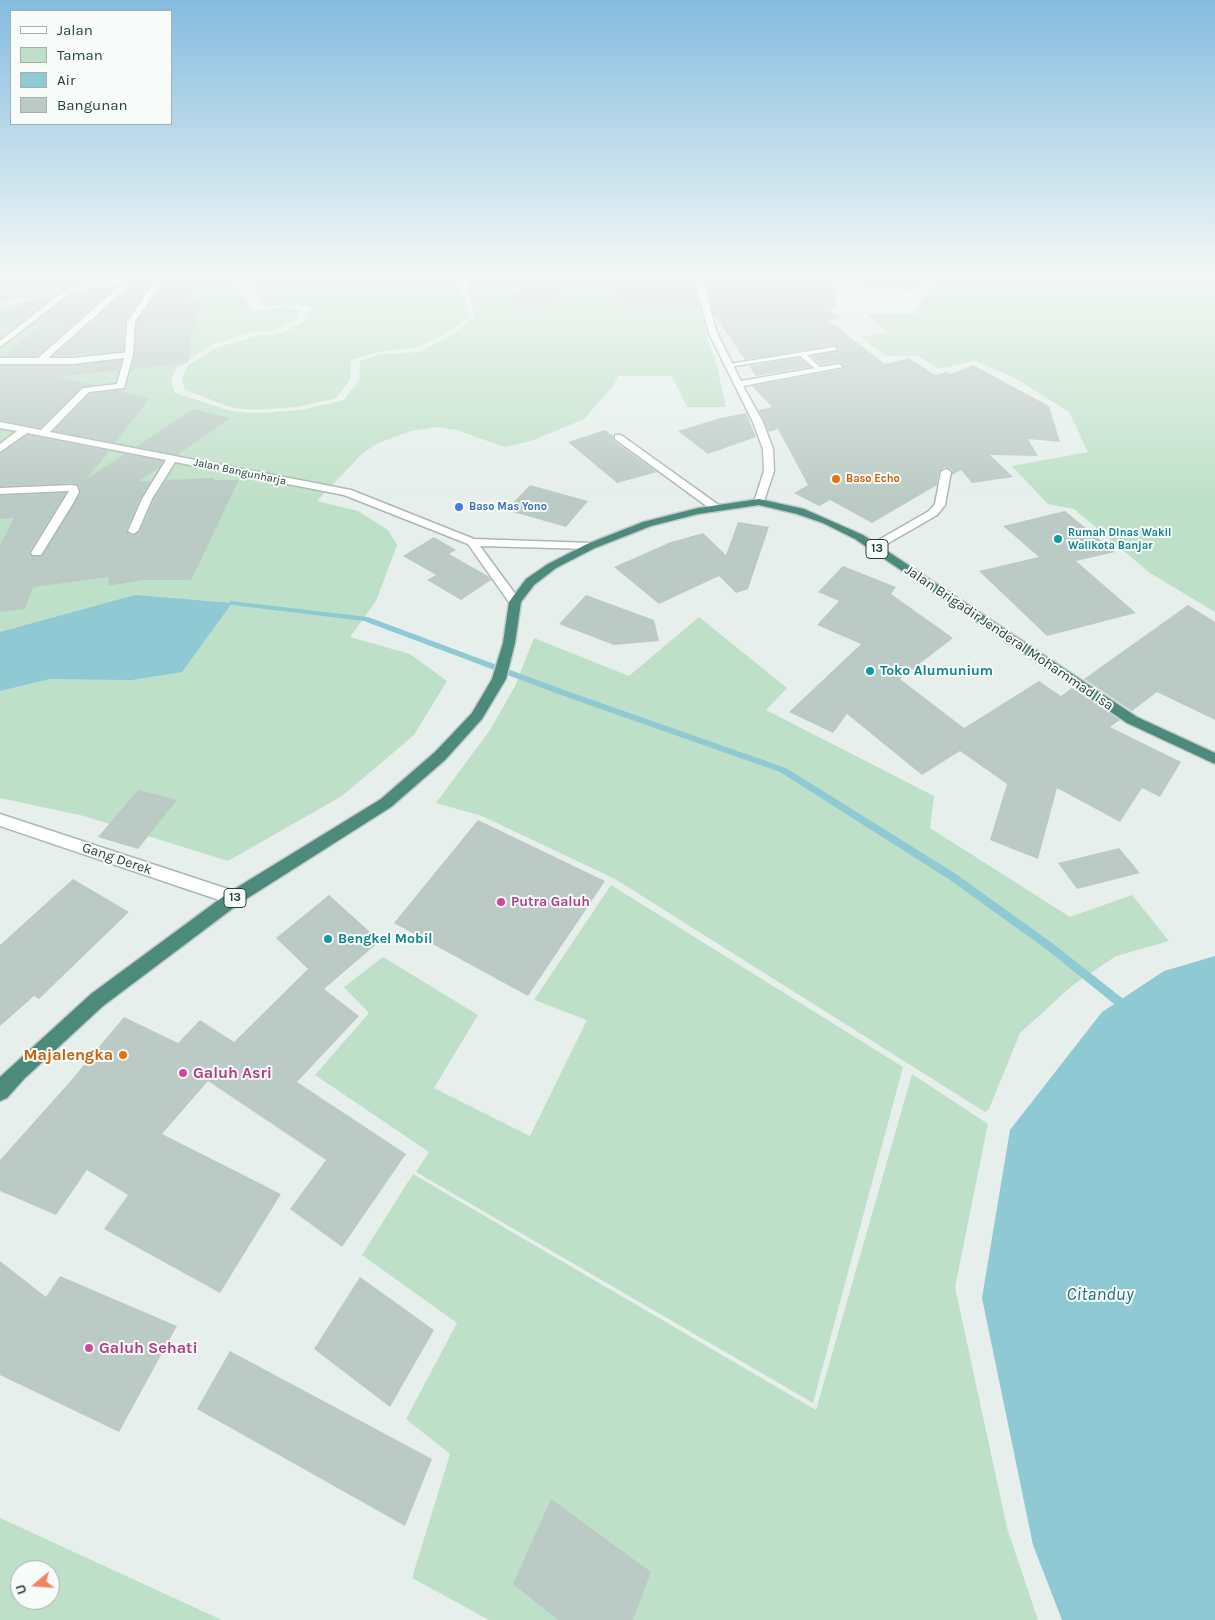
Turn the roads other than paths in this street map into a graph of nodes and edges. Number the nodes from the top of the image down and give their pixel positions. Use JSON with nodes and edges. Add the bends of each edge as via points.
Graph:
{"nodes":[{"id":1,"x":55,"y":348,"type":"edge"},
{"id":2,"x":129,"y":348,"type":"edge"},
{"id":3,"x":720,"y":348,"type":"edge"},
{"id":4,"x":834,"y":349,"type":"dead end"},
{"id":5,"x":802,"y":354,"type":"junction"},
{"id":6,"x":129,"y":355,"type":"junction"},
{"id":7,"x":0,"y":361,"type":"edge"},
{"id":8,"x":40,"y":361,"type":"junction"},
{"id":9,"x":728,"y":365,"type":"junction"},
{"id":10,"x":839,"y":367,"type":"dead end"},
{"id":11,"x":819,"y":370,"type":"junction"},
{"id":12,"x":738,"y":384,"type":"junction"},
{"id":13,"x":0,"y":425,"type":"edge"},
{"id":14,"x":25,"y":430,"type":"junction"},
{"id":15,"x":44,"y":433,"type":"junction"},
{"id":16,"x":618,"y":437,"type":"dead end"},
{"id":17,"x":0,"y":449,"type":"edge"},
{"id":18,"x":173,"y":458,"type":"junction"},
{"id":19,"x":946,"y":472,"type":"dead end"},
{"id":20,"x":0,"y":491,"type":"edge"},
{"id":21,"x":759,"y":502,"type":"junction"},
{"id":22,"x":716,"y":508,"type":"junction"},
{"id":23,"x":133,"y":531,"type":"dead end"},
{"id":24,"x":472,"y":542,"type":"junction"},
{"id":25,"x":591,"y":546,"type":"junction"},
{"id":26,"x":874,"y":547,"type":"junction"},
{"id":27,"x":37,"y":553,"type":"dead end"},
{"id":28,"x":515,"y":602,"type":"junction"},
{"id":29,"x":1215,"y":759,"type":"edge"},
{"id":30,"x":0,"y":820,"type":"edge"},
{"id":31,"x":234,"y":898,"type":"junction"},
{"id":32,"x":0,"y":1091,"type":"edge"}],
"edges":[{"from":1,"to":8,"type":"street"},
{"from":2,"to":6,"type":"street"},
{"from":3,"to":9,"type":"street"},
{"from":4,"to":5,"type":"lane"},
{"from":5,"to":9,"type":"lane"},
{"from":5,"to":11,"type":"lane"},
{"from":6,"to":8,"type":"street"},
{"from":6,"to":15,"type":"street","via":[[121,386],[86,390]]},
{"from":7,"to":8,"type":"street"},
{"from":9,"to":12,"type":"street"},
{"from":10,"to":11,"type":"street"},
{"from":11,"to":12,"type":"street"},
{"from":12,"to":21,"type":"street","via":[[768,449],[769,471]]},
{"from":13,"to":14,"type":"street","name":"Jalan Bangunharja"},
{"from":14,"to":15,"type":"street","name":"Jalan Bangunharja"},
{"from":14,"to":17,"type":"street"},
{"from":15,"to":18,"type":"street","name":"Jalan Bangunharja"},
{"from":16,"to":22,"type":"street"},
{"from":18,"to":23,"type":"street","via":[[147,499]]},
{"from":18,"to":24,"type":"street","name":"Jalan Bangunharja","via":[[347,492]]},
{"from":19,"to":26,"type":"street","via":[[940,505],[933,513]]},
{"from":20,"to":27,"type":"street","via":[[73,488],[67,505]]},
{"from":21,"to":22,"type":"highway","name":"Jalan Brigadir Jenderal Mohammad Isa","number":"13"},
{"from":21,"to":26,"type":"highway","name":"Jalan Brigadir Jenderal Mohammad Isa","number":"13","via":[[827,521]]},
{"from":22,"to":25,"type":"highway","name":"Jalan Brigadir Jenderal Mohammad Isa","number":"13","via":[[646,524]]},
{"from":24,"to":25,"type":"street"},
{"from":24,"to":28,"type":"street"},
{"from":25,"to":28,"type":"highway","name":"Jalan Brigadir Jenderal Mohammad Isa","number":"13","via":[[552,566],[530,582]]},
{"from":26,"to":29,"type":"highway","name":"Jalan Brigadir Jenderal Mohammad Isa","number":"13","via":[[1132,720]]},
{"from":28,"to":31,"type":"highway","name":"Jalan Brigadir Jenderal Mohammad Isa","number":"13","via":[[499,679],[477,716],[440,756],[386,803]]},
{"from":30,"to":31,"type":"street","name":"Gang Derek"},
{"from":31,"to":32,"type":"highway","name":"Jalan Brigadir Jenderal Mohammad Isa","number":"13","via":[[97,1000]]}]}
